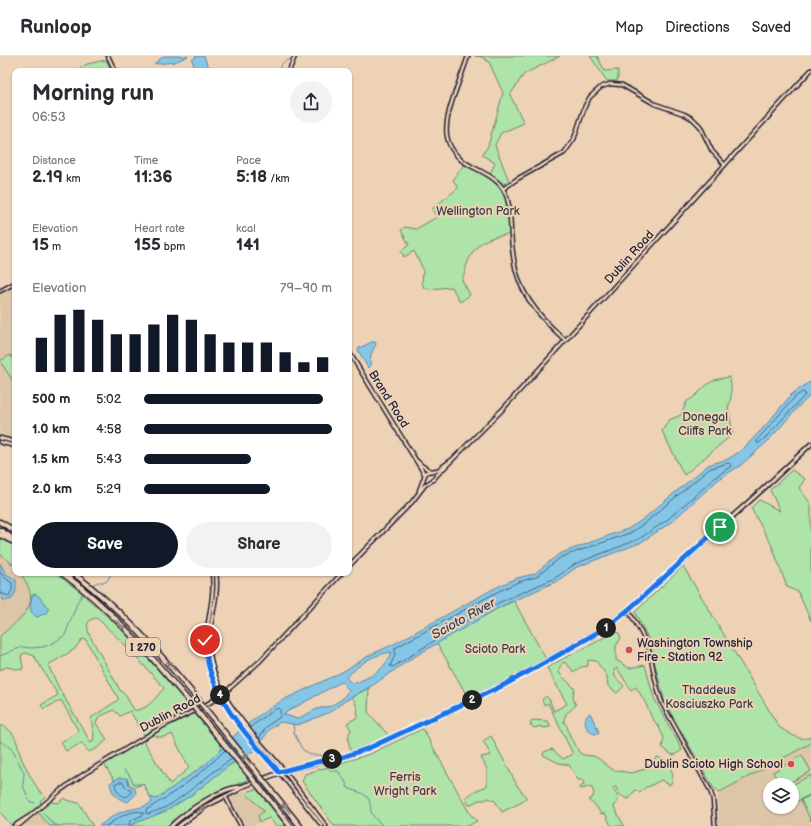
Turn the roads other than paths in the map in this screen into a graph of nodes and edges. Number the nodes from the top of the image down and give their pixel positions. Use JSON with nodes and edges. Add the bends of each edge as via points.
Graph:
{"nodes":[{"id":1,"x":108,"y":56,"type":"edge"},
{"id":2,"x":295,"y":56,"type":"edge"},
{"id":3,"x":468,"y":56,"type":"edge"},
{"id":4,"x":114,"y":68,"type":"edge"},
{"id":5,"x":290,"y":68,"type":"edge"},
{"id":6,"x":811,"y":70,"type":"edge"},
{"id":7,"x":725,"y":165,"type":"junction"},
{"id":8,"x":503,"y":189,"type":"junction"},
{"id":9,"x":12,"y":285,"type":"edge"},
{"id":10,"x":0,"y":291,"type":"edge"},
{"id":11,"x":565,"y":340,"type":"junction"},
{"id":12,"x":352,"y":357,"type":"edge"},
{"id":13,"x":0,"y":438,"type":"edge"},
{"id":14,"x":12,"y":441,"type":"edge"},
{"id":15,"x":0,"y":442,"type":"edge"},
{"id":16,"x":811,"y":444,"type":"edge"},
{"id":17,"x":12,"y":445,"type":"edge"},
{"id":18,"x":459,"y":454,"type":"junction"},
{"id":19,"x":413,"y":456,"type":"junction"},
{"id":20,"x":432,"y":470,"type":"junction"},
{"id":21,"x":425,"y":476,"type":"junction"},
{"id":22,"x":436,"y":476,"type":"junction"},
{"id":23,"x":430,"y":481,"type":"junction"},
{"id":24,"x":416,"y":497,"type":"junction"},
{"id":25,"x":0,"y":522,"type":"edge"},
{"id":26,"x":12,"y":529,"type":"edge"},
{"id":27,"x":0,"y":530,"type":"edge"},
{"id":28,"x":0,"y":535,"type":"edge"},
{"id":29,"x":12,"y":539,"type":"edge"},
{"id":30,"x":12,"y":540,"type":"edge"},
{"id":31,"x":352,"y":563,"type":"edge"},
{"id":32,"x":66,"y":576,"type":"edge"},
{"id":33,"x":77,"y":576,"type":"edge"},
{"id":34,"x":212,"y":576,"type":"edge"},
{"id":35,"x":216,"y":576,"type":"edge"},
{"id":36,"x":339,"y":576,"type":"edge"},
{"id":37,"x":628,"y":610,"type":"junction"},
{"id":38,"x":224,"y":693,"type":"junction"},
{"id":39,"x":221,"y":696,"type":"junction"},
{"id":40,"x":284,"y":771,"type":"junction"},
{"id":41,"x":279,"y":772,"type":"junction"},
{"id":42,"x":241,"y":787,"type":"junction"},
{"id":43,"x":225,"y":796,"type":"junction"},
{"id":44,"x":28,"y":817,"type":"junction"},
{"id":45,"x":14,"y":826,"type":"edge"},
{"id":46,"x":18,"y":826,"type":"edge"},
{"id":47,"x":172,"y":826,"type":"edge"},
{"id":48,"x":179,"y":826,"type":"edge"},
{"id":49,"x":241,"y":826,"type":"edge"},
{"id":50,"x":290,"y":826,"type":"edge"},
{"id":51,"x":300,"y":826,"type":"edge"},
{"id":52,"x":322,"y":826,"type":"edge"},
{"id":53,"x":326,"y":826,"type":"edge"},
{"id":54,"x":715,"y":826,"type":"edge"}],
"edges":[{"from":1,"to":4,"type":"main road"},
{"from":2,"to":5,"type":"main road"},
{"from":3,"to":8,"type":"main road","via":[[449,113],[447,136],[456,155],[495,180]]},
{"from":6,"to":7,"type":"main road","name":"Dublin Road"},
{"from":7,"to":8,"type":"main road","via":[[712,151],[700,126],[692,119],[655,104],[627,87],[611,84],[601,87],[590,97],[574,139],[564,153]]},
{"from":7,"to":11,"type":"main road","name":"Dublin Road"},
{"from":8,"to":11,"type":"main road","via":[[509,205],[513,256],[518,277],[529,301]]},
{"from":9,"to":10,"type":"main road"},
{"from":11,"to":18,"type":"main road","name":"Dublin Road"},
{"from":12,"to":19,"type":"main road","name":"Brand Road"},
{"from":13,"to":14,"type":"main road"},
{"from":15,"to":17,"type":"main road"},
{"from":16,"to":37,"type":"main road"},
{"from":18,"to":20,"type":"main road","name":"Dublin Road","via":[[440,469]]},
{"from":18,"to":22,"type":"main road","name":"Dublin Road"},
{"from":19,"to":20,"type":"main road","name":"Brand Road","via":[[422,466]]},
{"from":19,"to":21,"type":"main road","name":"Brand Road"},
{"from":20,"to":21,"type":"main road"},
{"from":20,"to":22,"type":"main road"},
{"from":21,"to":23,"type":"main road"},
{"from":21,"to":24,"type":"main road"},
{"from":22,"to":23,"type":"main road"},
{"from":23,"to":24,"type":"main road"},
{"from":24,"to":31,"type":"main road"},
{"from":25,"to":26,"type":"highway"},
{"from":27,"to":29,"type":"highway"},
{"from":28,"to":30,"type":"highway"},
{"from":32,"to":50,"type":"highway","number":"I 270","one_way":true,"bridge":true,"via":[[93,598],[151,655]]},
{"from":51,"to":33,"type":"highway","number":"I 270","one_way":true,"bridge":true,"via":[[157,651],[119,612]]},
{"from":34,"to":39,"type":"main road","via":[[213,596],[205,647],[208,667]]},
{"from":35,"to":38,"type":"main road","via":[[210,653],[214,673]]},
{"from":36,"to":38,"type":"main road","name":"Dublin Road","via":[[260,661]]},
{"from":37,"to":40,"type":"main road","via":[[607,627],[509,682],[384,742],[343,757]]},
{"from":37,"to":54,"type":"main road","via":[[650,653],[658,694],[663,705],[710,790]]},
{"from":38,"to":39,"type":"main road","name":"Dublin Road"},
{"from":38,"to":40,"type":"main road","via":[[243,722]]},
{"from":39,"to":41,"type":"main road","via":[[240,725]]},
{"from":39,"to":44,"type":"main road","name":"Dublin Road","via":[[160,728],[64,788]]},
{"from":40,"to":41,"type":"main road"},
{"from":40,"to":53,"type":"main road"},
{"from":41,"to":42,"type":"main road"},
{"from":41,"to":52,"type":"main road"},
{"from":42,"to":43,"type":"main road"},
{"from":42,"to":47,"type":"main road","via":[[209,798]]},
{"from":48,"to":43,"type":"main road","one_way":true},
{"from":43,"to":49,"type":"main road"},
{"from":44,"to":45,"type":"main road"},
{"from":44,"to":46,"type":"main road"}]}
